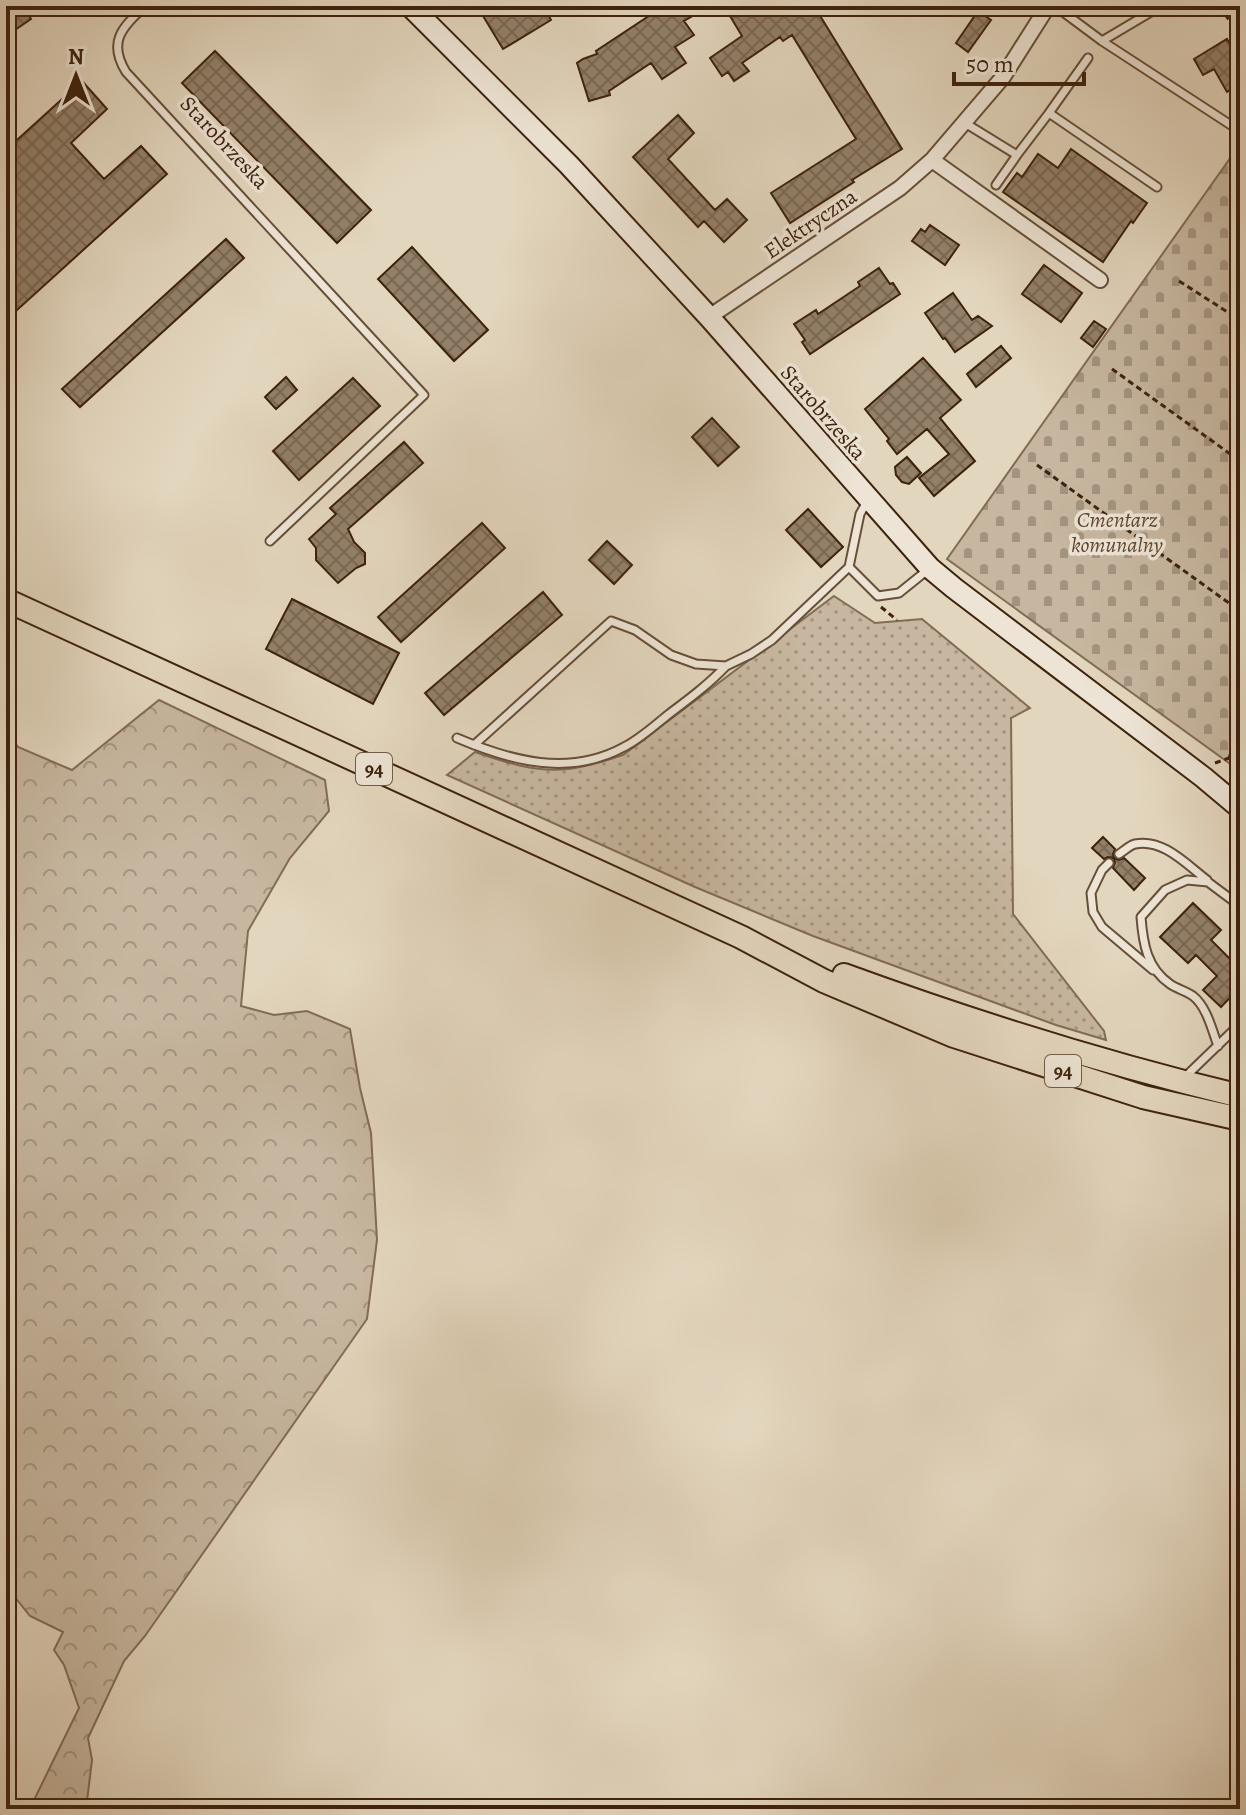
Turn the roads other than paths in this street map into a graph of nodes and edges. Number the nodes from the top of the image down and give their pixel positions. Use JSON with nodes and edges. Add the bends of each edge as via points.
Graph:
{"nodes":[{"id":1,"x":145,"y":6,"type":"edge"},
{"id":2,"x":410,"y":6,"type":"edge"},
{"id":3,"x":1048,"y":6,"type":"edge"},
{"id":4,"x":1055,"y":6,"type":"edge"},
{"id":5,"x":1161,"y":6,"type":"edge"},
{"id":6,"x":1102,"y":41,"type":"junction"},
{"id":7,"x":1088,"y":58,"type":"dead end"},
{"id":8,"x":1049,"y":113,"type":"junction"},
{"id":9,"x":965,"y":123,"type":"junction"},
{"id":10,"x":1240,"y":131,"type":"edge"},
{"id":11,"x":1017,"y":155,"type":"junction"},
{"id":12,"x":932,"y":160,"type":"junction"},
{"id":13,"x":996,"y":185,"type":"dead end"},
{"id":14,"x":1157,"y":187,"type":"dead end"},
{"id":15,"x":1100,"y":280,"type":"dead end"},
{"id":16,"x":709,"y":317,"type":"junction"},
{"id":17,"x":869,"y":498,"type":"junction"},
{"id":18,"x":270,"y":541,"type":"dead end"},
{"id":19,"x":849,"y":567,"type":"junction"},
{"id":20,"x":930,"y":568,"type":"junction"},
{"id":21,"x":6,"y":600,"type":"edge"},
{"id":22,"x":726,"y":666,"type":"junction"},
{"id":23,"x":457,"y":738,"type":"dead end"},
{"id":24,"x":474,"y":745,"type":"junction"},
{"id":25,"x":1240,"y":808,"type":"edge"},
{"id":26,"x":1119,"y":854,"type":"dead end"},
{"id":27,"x":1109,"y":863,"type":"dead end"},
{"id":28,"x":1208,"y":882,"type":"junction"},
{"id":29,"x":1240,"y":906,"type":"edge"},
{"id":30,"x":741,"y":937,"type":"junction"},
{"id":31,"x":1159,"y":975,"type":"junction"},
{"id":32,"x":1240,"y":1024,"type":"edge"},
{"id":33,"x":1218,"y":1046,"type":"junction"},
{"id":34,"x":1180,"y":1082,"type":"junction"},
{"id":35,"x":1240,"y":1096,"type":"edge"},
{"id":36,"x":1240,"y":1119,"type":"edge"}],
"edges":[{"from":1,"to":18,"type":"lane","name":"Starobrzeska","via":[[124,26],[118,40],[126,72],[424,395]]},
{"from":2,"to":16,"type":"street","name":"Starobrzeska","via":[[569,165]]},
{"from":3,"to":9,"type":"street","name":"Elektryczna","via":[[1003,77]]},
{"from":4,"to":6,"type":"lane"},
{"from":5,"to":6,"type":"lane"},
{"from":6,"to":10,"type":"lane"},
{"from":7,"to":8,"type":"lane"},
{"from":8,"to":11,"type":"lane"},
{"from":8,"to":14,"type":"lane"},
{"from":9,"to":11,"type":"lane"},
{"from":9,"to":12,"type":"street","name":"Elektryczna"},
{"from":11,"to":13,"type":"lane"},
{"from":12,"to":15,"type":"street"},
{"from":12,"to":16,"type":"street","name":"Elektryczna","via":[[900,188]]},
{"from":16,"to":17,"type":"street","name":"Starobrzeska"},
{"from":17,"to":19,"type":"lane","via":[[860,514]]},
{"from":17,"to":20,"type":"street","name":"Starobrzeska"},
{"from":19,"to":20,"type":"lane","via":[[878,596],[899,593]]},
{"from":19,"to":22,"type":"lane","via":[[772,640]]},
{"from":20,"to":25,"type":"street","name":"Starobrzeska"},
{"from":21,"to":30,"type":"main road","number":"94"},
{"from":22,"to":24,"type":"lane","via":[[627,746],[604,757],[541,763]]},
{"from":22,"to":24,"type":"lane","via":[[671,655],[635,630],[611,621]]},
{"from":23,"to":24,"type":"lane"},
{"from":26,"to":28,"type":"lane","via":[[1133,844],[1156,844]]},
{"from":27,"to":31,"type":"lane","via":[[1091,893],[1093,912],[1102,927]]},
{"from":28,"to":29,"type":"lane"},
{"from":28,"to":31,"type":"lane","via":[[1187,880],[1165,890],[1141,917],[1146,955]]},
{"from":30,"to":34,"type":"main road","number":"94","via":[[940,1010]]},
{"from":30,"to":36,"type":"main road","number":"94","via":[[824,981],[954,1036],[1143,1097]]},
{"from":31,"to":33,"type":"lane","via":[[1194,996]]},
{"from":32,"to":33,"type":"lane"},
{"from":33,"to":34,"type":"lane"},
{"from":34,"to":35,"type":"main road","number":"94"}]}
